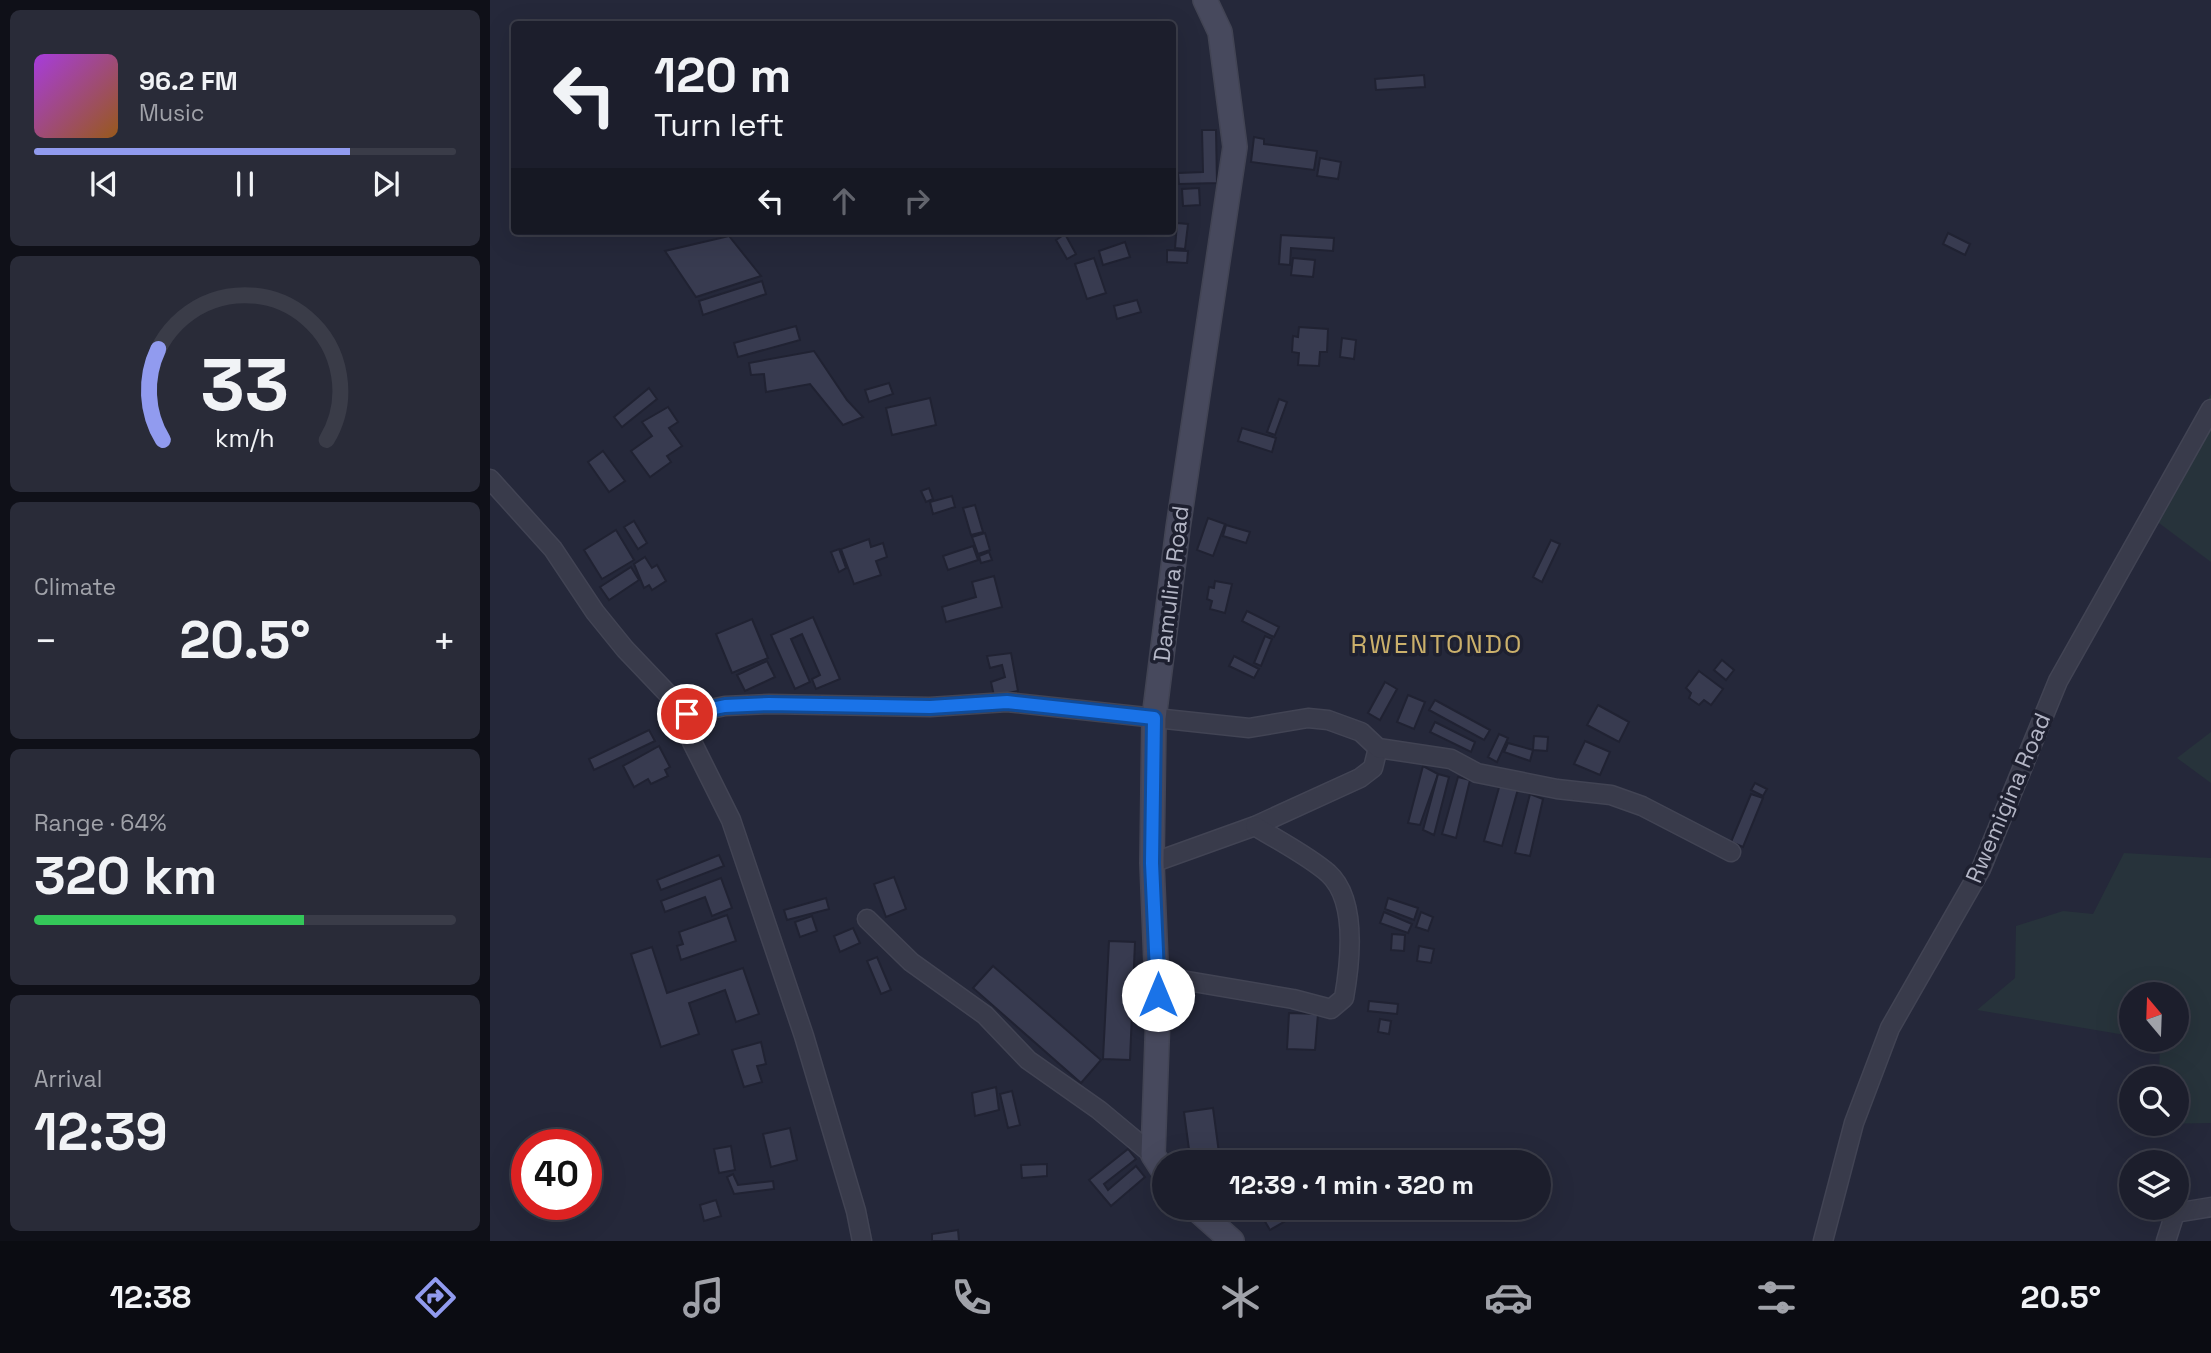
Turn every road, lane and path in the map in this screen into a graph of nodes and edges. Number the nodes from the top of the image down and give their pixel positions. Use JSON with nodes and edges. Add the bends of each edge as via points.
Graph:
{"nodes":[{"id":1,"x":1205,"y":0,"type":"edge"},
{"id":2,"x":2211,"y":409,"type":"edge"},
{"id":3,"x":490,"y":479,"type":"edge"},
{"id":4,"x":687,"y":714,"type":"junction"},
{"id":5,"x":1154,"y":718,"type":"junction"},
{"id":6,"x":1378,"y":748,"type":"junction"},
{"id":7,"x":1255,"y":826,"type":"junction"},
{"id":8,"x":1731,"y":852,"type":"dead end"},
{"id":9,"x":1152,"y":863,"type":"junction"},
{"id":10,"x":867,"y":919,"type":"dead end"},
{"id":11,"x":1158,"y":976,"type":"junction"},
{"id":12,"x":1158,"y":1150,"type":"edge"},
{"id":13,"x":1152,"y":1159,"type":"edge"},
{"id":14,"x":2211,"y":1207,"type":"edge"},
{"id":15,"x":1208,"y":1220,"type":"edge"},
{"id":16,"x":862,"y":1241,"type":"edge"},
{"id":17,"x":1232,"y":1241,"type":"edge"},
{"id":18,"x":1823,"y":1241,"type":"edge"},
{"id":19,"x":2166,"y":1241,"type":"edge"}],
"edges":[{"from":1,"to":5,"type":"street","name":"Damulira Road","via":[[1220,32],[1236,147],[1184,483]]},
{"from":2,"to":18,"type":"street","name":"Rwemigina Road","via":[[2058,681],[1981,869],[1890,1028],[1857,1113]]},
{"from":3,"to":4,"type":"street","via":[[553,549],[625,649]]},
{"from":4,"to":5,"type":"street","via":[[769,704],[930,707],[1007,702]]},
{"from":4,"to":16,"type":"street","via":[[692,742],[731,820],[787,986]]},
{"from":5,"to":6,"type":"street","via":[[1249,728],[1297,719],[1328,720],[1361,732]]},
{"from":5,"to":9,"type":"street","name":"Damulira Road"},
{"from":6,"to":7,"type":"street","via":[[1373,768],[1360,778]]},
{"from":6,"to":8,"type":"street","via":[[1451,760],[1490,776],[1611,795]]},
{"from":7,"to":9,"type":"street"},
{"from":7,"to":11,"type":"street","via":[[1330,874],[1347,906],[1351,941],[1344,998],[1331,1009]]},
{"from":9,"to":11,"type":"street","name":"Damulira Road"},
{"from":10,"to":13,"type":"street","via":[[911,962],[985,1015],[1028,1060],[1099,1110]]},
{"from":11,"to":12,"type":"street","name":"Damulira Road"},
{"from":14,"to":19,"type":"street","via":[[2175,1213]]},
{"from":15,"to":17,"type":"street"}]}
